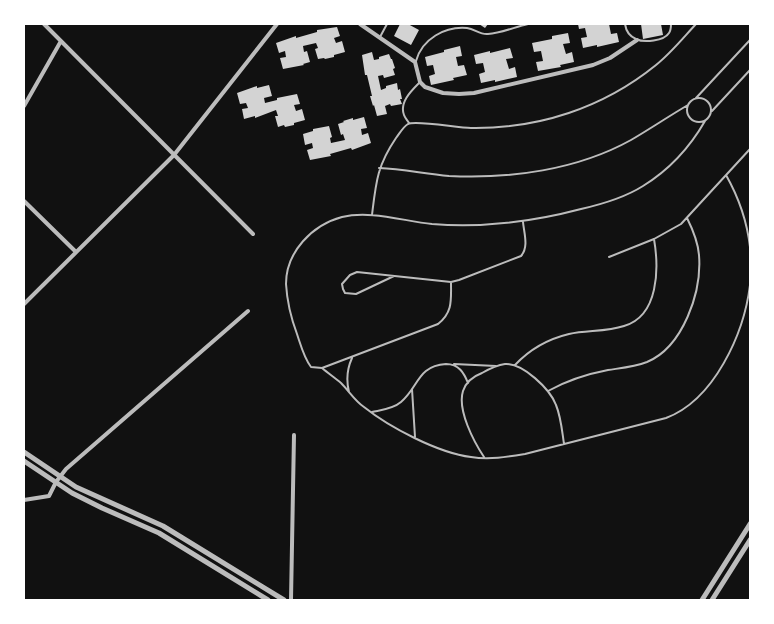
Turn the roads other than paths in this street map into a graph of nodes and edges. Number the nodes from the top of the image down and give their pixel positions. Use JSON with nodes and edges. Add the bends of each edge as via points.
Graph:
{"nodes":[{"id":1,"x":44,"y":24,"type":"edge"},
{"id":2,"x":277,"y":24,"type":"edge"},
{"id":3,"x":360,"y":24,"type":"edge"},
{"id":4,"x":387,"y":24,"type":"edge"},
{"id":5,"x":528,"y":24,"type":"edge"},
{"id":6,"x":625,"y":24,"type":"edge"},
{"id":7,"x":671,"y":24,"type":"edge"},
{"id":8,"x":696,"y":24,"type":"edge"},
{"id":9,"x":380,"y":37,"type":"junction"},
{"id":10,"x":637,"y":40,"type":"junction"},
{"id":11,"x":750,"y":40,"type":"edge"},
{"id":12,"x":61,"y":41,"type":"junction"},
{"id":13,"x":415,"y":62,"type":"junction"},
{"id":14,"x":750,"y":70,"type":"edge"},
{"id":15,"x":420,"y":82,"type":"junction"},
{"id":16,"x":696,"y":98,"type":"junction"},
{"id":17,"x":688,"y":105,"type":"junction"},
{"id":18,"x":24,"y":106,"type":"edge"},
{"id":19,"x":711,"y":112,"type":"junction"},
{"id":20,"x":705,"y":121,"type":"junction"},
{"id":21,"x":409,"y":123,"type":"junction"},
{"id":22,"x":750,"y":149,"type":"edge"},
{"id":23,"x":174,"y":155,"type":"junction"},
{"id":24,"x":379,"y":168,"type":"junction"},
{"id":25,"x":726,"y":175,"type":"junction"},
{"id":26,"x":24,"y":201,"type":"edge"},
{"id":27,"x":372,"y":215,"type":"junction"},
{"id":28,"x":687,"y":218,"type":"junction"},
{"id":29,"x":523,"y":222,"type":"junction"},
{"id":30,"x":253,"y":234,"type":"dead end"},
{"id":31,"x":654,"y":239,"type":"junction"},
{"id":32,"x":750,"y":247,"type":"edge"},
{"id":33,"x":76,"y":252,"type":"junction"},
{"id":34,"x":609,"y":257,"type":"dead end"},
{"id":35,"x":394,"y":276,"type":"junction"},
{"id":36,"x":451,"y":282,"type":"junction"},
{"id":37,"x":750,"y":285,"type":"edge"},
{"id":38,"x":24,"y":304,"type":"edge"},
{"id":39,"x":248,"y":311,"type":"dead end"},
{"id":40,"x":352,"y":357,"type":"junction"},
{"id":41,"x":450,"y":364,"type":"junction"},
{"id":42,"x":497,"y":366,"type":"junction"},
{"id":43,"x":515,"y":366,"type":"junction"},
{"id":44,"x":322,"y":368,"type":"junction"},
{"id":45,"x":468,"y":383,"type":"junction"},
{"id":46,"x":412,"y":388,"type":"junction"},
{"id":47,"x":548,"y":391,"type":"junction"},
{"id":48,"x":349,"y":393,"type":"junction"},
{"id":49,"x":370,"y":412,"type":"junction"},
{"id":50,"x":294,"y":435,"type":"dead end"},
{"id":51,"x":415,"y":437,"type":"junction"},
{"id":52,"x":564,"y":444,"type":"junction"},
{"id":53,"x":24,"y":452,"type":"edge"},
{"id":54,"x":485,"y":458,"type":"junction"},
{"id":55,"x":24,"y":461,"type":"edge"},
{"id":56,"x":60,"y":476,"type":"junction"},
{"id":57,"x":56,"y":482,"type":"junction"},
{"id":58,"x":24,"y":500,"type":"edge"},
{"id":59,"x":750,"y":524,"type":"edge"},
{"id":60,"x":750,"y":540,"type":"edge"},
{"id":61,"x":268,"y":600,"type":"edge"},
{"id":62,"x":284,"y":600,"type":"edge"},
{"id":63,"x":291,"y":600,"type":"edge"},
{"id":64,"x":702,"y":600,"type":"edge"},
{"id":65,"x":712,"y":600,"type":"edge"}],
"edges":[{"from":1,"to":12,"type":"street"},
{"from":2,"to":23,"type":"street"},
{"from":3,"to":9,"type":"street"},
{"from":4,"to":9,"type":"lane"},
{"from":5,"to":13,"type":"lane","via":[[488,34],[466,28],[446,30],[430,40]]},
{"from":6,"to":10,"type":"lane","via":[[628,34]]},
{"from":7,"to":10,"type":"lane","via":[[671,29],[664,38]]},
{"from":8,"to":21,"type":"lane","via":[[655,66],[615,92],[568,114],[519,126],[489,128]]},
{"from":9,"to":13,"type":"street"},
{"from":10,"to":15,"type":"street","via":[[610,58],[593,65],[474,93],[442,94]]},
{"from":11,"to":16,"type":"lane"},
{"from":12,"to":18,"type":"street"},
{"from":12,"to":23,"type":"street"},
{"from":13,"to":15,"type":"street"},
{"from":14,"to":19,"type":"lane"},
{"from":15,"to":21,"type":"lane","via":[[409,93],[403,105],[403,115]]},
{"from":16,"to":17,"type":"lane"},
{"from":16,"to":19,"type":"lane","via":[[708,101]]},
{"from":17,"to":20,"type":"lane","via":[[687,113],[691,119]]},
{"from":17,"to":24,"type":"lane","via":[[630,140],[582,160],[553,168],[526,173],[448,176]]},
{"from":19,"to":20,"type":"lane"},
{"from":20,"to":29,"type":"lane","via":[[683,153],[643,186],[620,198],[595,206]]},
{"from":21,"to":24,"type":"lane","via":[[389,149]]},
{"from":22,"to":25,"type":"lane"},
{"from":23,"to":30,"type":"street"},
{"from":23,"to":33,"type":"street"},
{"from":24,"to":27,"type":"lane"},
{"from":25,"to":28,"type":"lane"},
{"from":25,"to":32,"type":"lane","via":[[737,194],[744,214]]},
{"from":26,"to":33,"type":"street"},
{"from":27,"to":29,"type":"lane","via":[[462,225]]},
{"from":27,"to":44,"type":"lane","via":[[344,216],[319,227],[296,251],[289,266],[286,283],[293,323],[306,361],[311,367]]},
{"from":28,"to":31,"type":"lane","via":[[672,230]]},
{"from":28,"to":47,"type":"lane","via":[[694,233],[699,255],[696,292],[691,310],[665,350],[657,357],[636,366],[591,374]]},
{"from":29,"to":36,"type":"lane","via":[[526,244],[525,252],[521,256]]},
{"from":31,"to":34,"type":"lane"},
{"from":31,"to":43,"type":"lane","via":[[656,282],[647,306],[634,322],[612,329],[569,334],[550,340],[537,346]]},
{"from":33,"to":38,"type":"street"},
{"from":35,"to":35,"type":"lane","via":[[357,272],[345,280],[342,284],[343,289],[345,293],[356,294]]},
{"from":35,"to":36,"type":"lane"},
{"from":36,"to":40,"type":"lane","via":[[451,305],[438,324]]},
{"from":37,"to":52,"type":"lane","via":[[744,317],[735,340],[711,382],[698,398],[666,418]]},
{"from":39,"to":56,"type":"street"},
{"from":40,"to":44,"type":"lane"},
{"from":40,"to":48,"type":"lane","via":[[347,379]]},
{"from":41,"to":42,"type":"lane"},
{"from":41,"to":45,"type":"lane","via":[[462,371]]},
{"from":41,"to":46,"type":"lane","via":[[432,367],[424,372]]},
{"from":42,"to":43,"type":"lane"},
{"from":42,"to":45,"type":"lane","via":[[475,376]]},
{"from":43,"to":47,"type":"lane"},
{"from":44,"to":48,"type":"lane"},
{"from":45,"to":54,"type":"lane","via":[[463,391],[462,406],[469,429]]},
{"from":46,"to":49,"type":"lane","via":[[399,404]]},
{"from":46,"to":51,"type":"lane"},
{"from":47,"to":52,"type":"lane","via":[[560,417]]},
{"from":48,"to":49,"type":"lane"},
{"from":49,"to":51,"type":"lane"},
{"from":50,"to":63,"type":"street"},
{"from":51,"to":54,"type":"lane","via":[[440,449]]},
{"from":52,"to":54,"type":"lane","via":[[525,454]]},
{"from":53,"to":56,"type":"street"},
{"from":55,"to":57,"type":"street"},
{"from":56,"to":57,"type":"street"},
{"from":56,"to":62,"type":"street","via":[[76,486],[163,526]]},
{"from":57,"to":58,"type":"street","via":[[49,496]]},
{"from":57,"to":61,"type":"street","via":[[102,508],[159,533]]},
{"from":59,"to":64,"type":"street"},
{"from":60,"to":65,"type":"street"}]}
